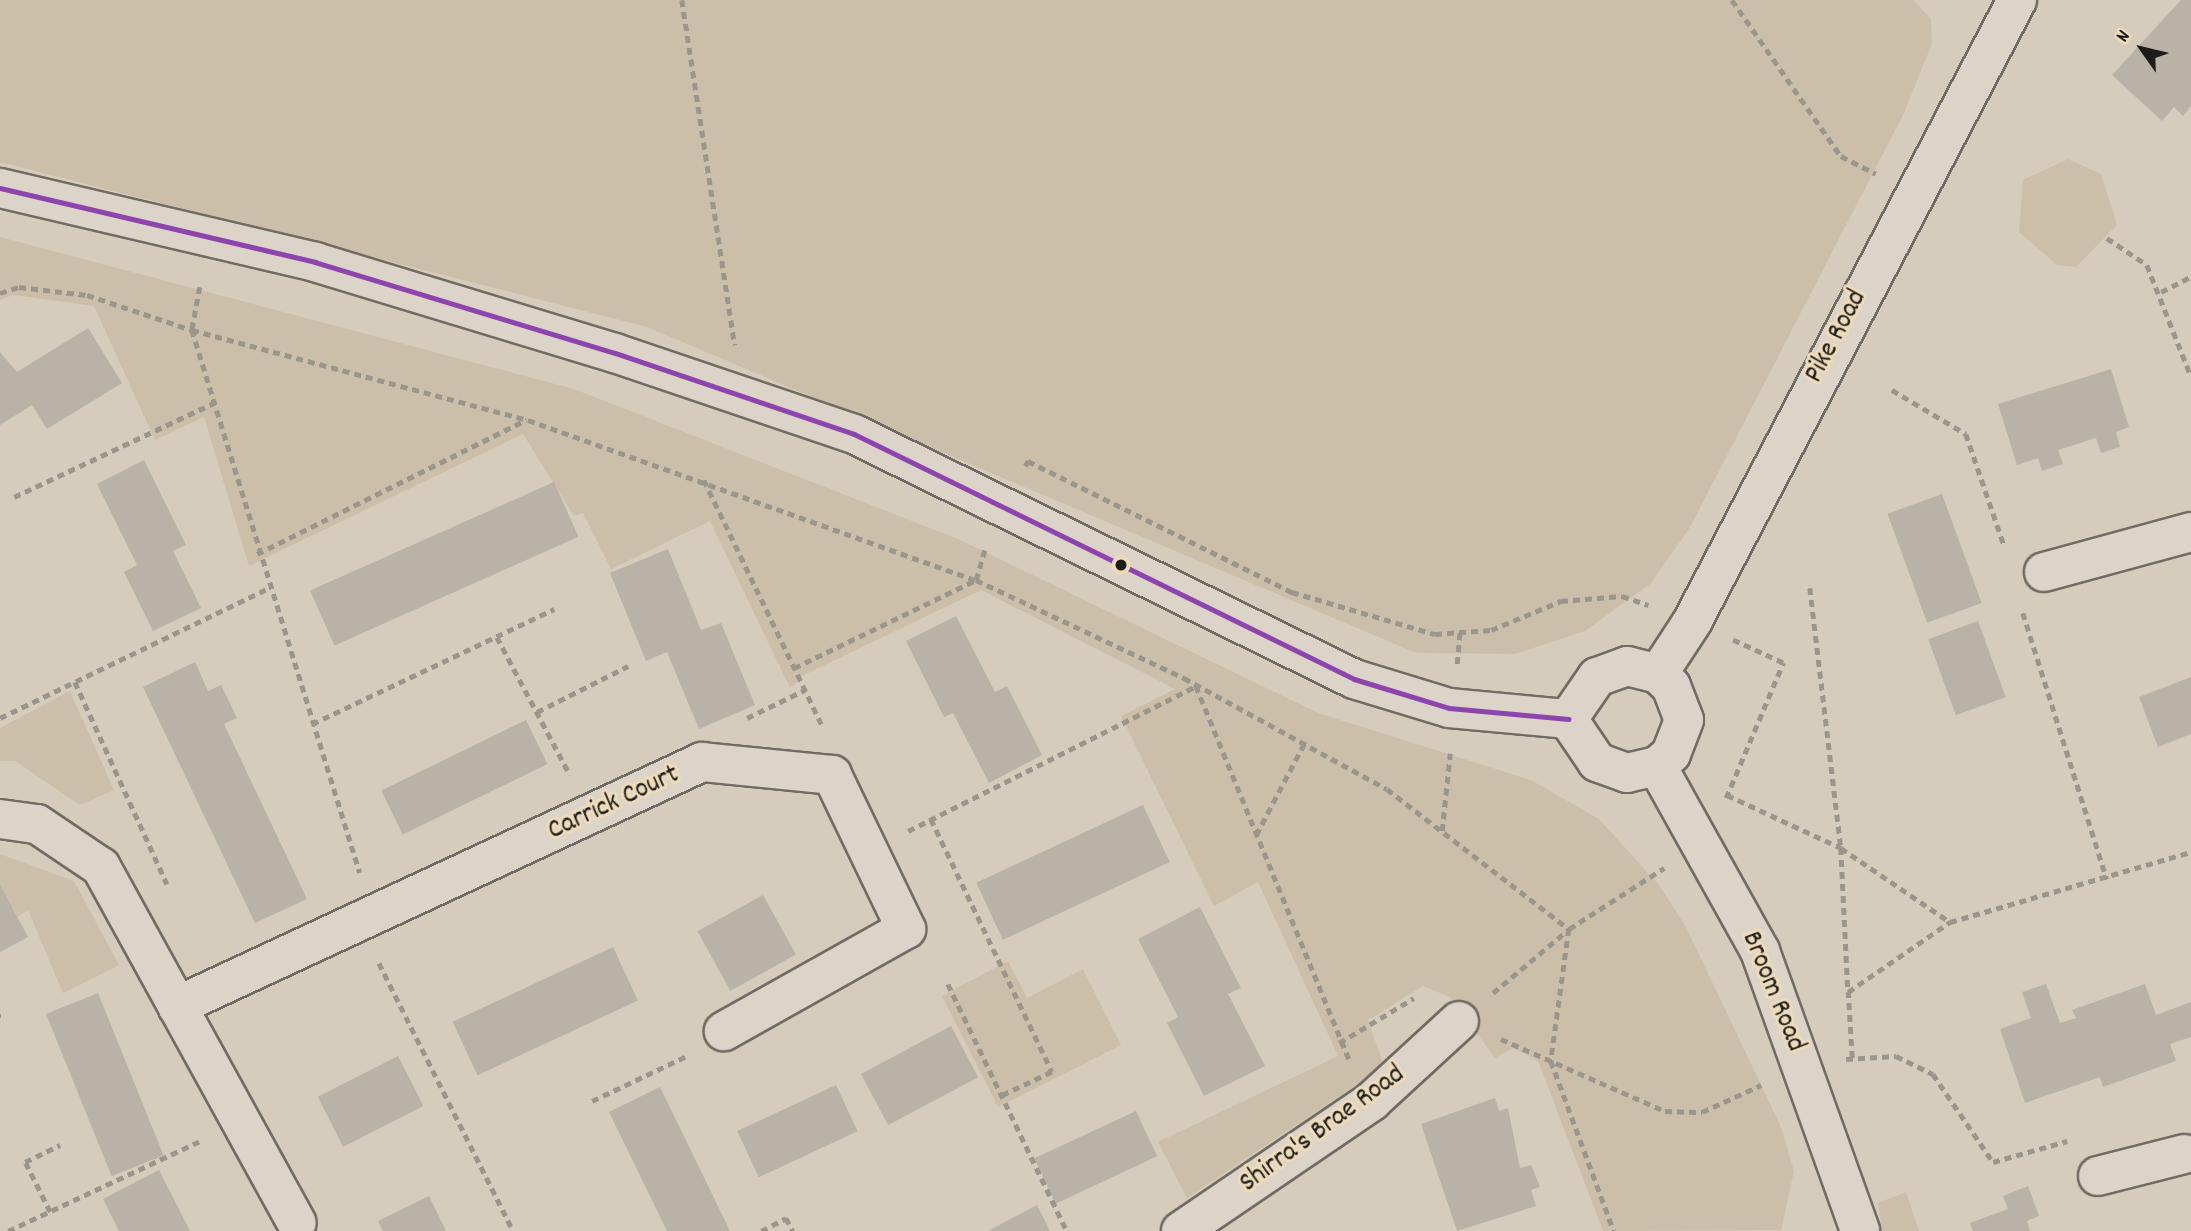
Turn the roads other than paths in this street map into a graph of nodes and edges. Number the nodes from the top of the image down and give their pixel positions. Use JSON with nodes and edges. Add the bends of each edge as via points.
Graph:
{"nodes":[{"id":1,"x":2005,"y":4,"type":"edge"},
{"id":2,"x":0,"y":188,"type":"edge"},
{"id":3,"x":2191,"y":532,"type":"edge"},
{"id":4,"x":2030,"y":575,"type":"road end"},
{"id":5,"x":1658,"y":674,"type":"junction"},
{"id":6,"x":1568,"y":719,"type":"junction"},
{"id":7,"x":1657,"y":766,"type":"junction"},
{"id":8,"x":0,"y":819,"type":"edge"},
{"id":9,"x":177,"y":1006,"type":"junction"},
{"id":10,"x":1459,"y":1021,"type":"road end"},
{"id":11,"x":724,"y":1031,"type":"road end"},
{"id":12,"x":2189,"y":1158,"type":"edge"},
{"id":13,"x":2098,"y":1175,"type":"dead end"},
{"id":14,"x":296,"y":1223,"type":"dead end"},
{"id":15,"x":1181,"y":1231,"type":"edge"},
{"id":16,"x":1860,"y":1231,"type":"edge"}],
"edges":[{"from":1,"to":5,"type":"street","name":"Pike Road","via":[[1692,622]]},
{"from":2,"to":6,"type":"street","via":[[315,262],[743,396],[854,434],[999,501],[1354,679],[1449,708]]},
{"from":3,"to":4,"type":"street"},
{"from":5,"to":6,"type":"street","via":[[1627,666],[1611,670],[1586,689]]},
{"from":5,"to":7,"type":"street","via":[[1681,702],[1684,720],[1681,738]]},
{"from":6,"to":7,"type":"street","via":[[1586,750],[1611,770],[1627,773]]},
{"from":7,"to":16,"type":"street","name":"Broom Road","via":[[1760,951]]},
{"from":8,"to":9,"type":"street","via":[[37,824],[101,867]]},
{"from":9,"to":11,"type":"street","name":"Carrick Court","via":[[702,762],[832,775],[906,929]]},
{"from":9,"to":14,"type":"street"},
{"from":10,"to":15,"type":"street","name":"Shirra's Brae Road","via":[[1373,1101]]},
{"from":12,"to":13,"type":"street"}]}
